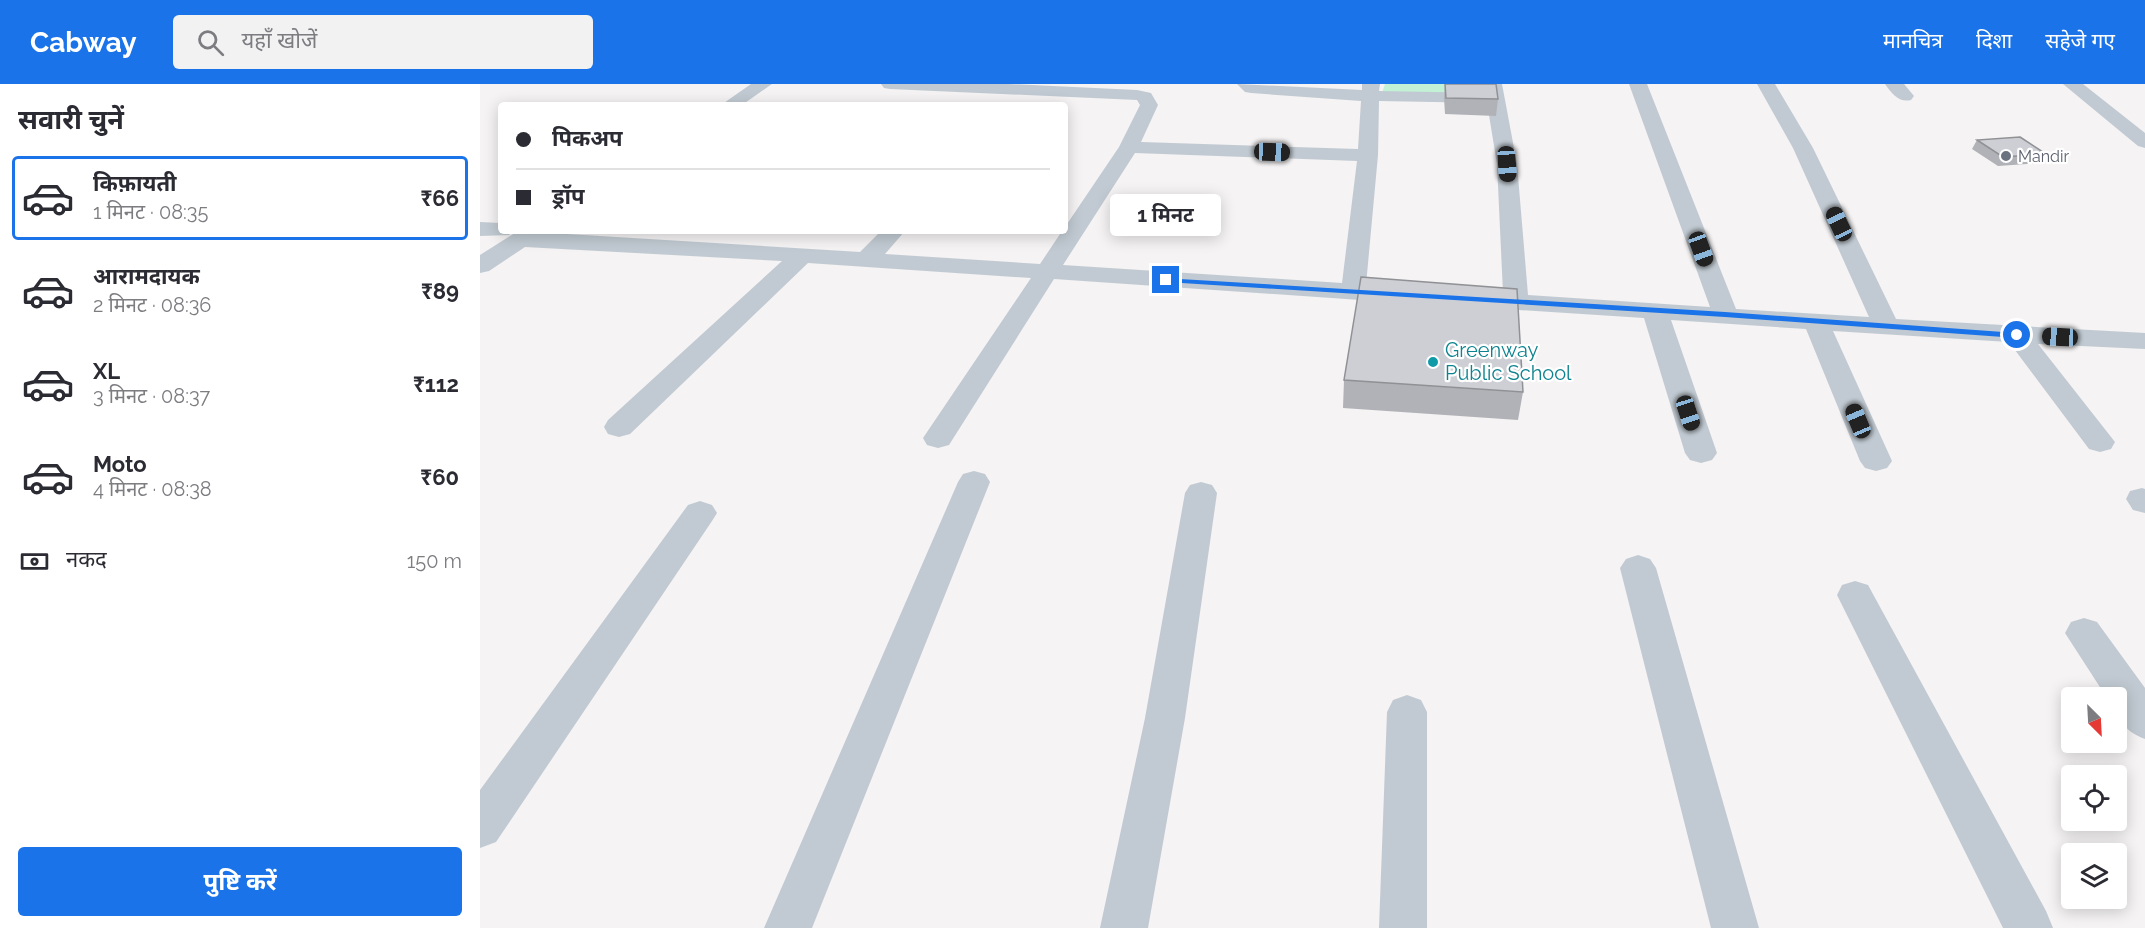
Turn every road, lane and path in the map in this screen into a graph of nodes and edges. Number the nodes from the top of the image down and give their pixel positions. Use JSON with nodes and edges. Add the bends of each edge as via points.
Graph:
{"nodes":[{"id":1,"x":763,"y":84,"type":"edge"},
{"id":2,"x":890,"y":84,"type":"edge"},
{"id":3,"x":917,"y":84,"type":"edge"},
{"id":4,"x":1246,"y":84,"type":"edge"},
{"id":5,"x":1638,"y":84,"type":"edge"},
{"id":6,"x":1766,"y":84,"type":"edge"},
{"id":7,"x":2072,"y":84,"type":"edge"},
{"id":8,"x":1031,"y":86,"type":"edge"},
{"id":9,"x":1131,"y":89,"type":"edge"},
{"id":10,"x":1370,"y":90,"type":"edge"},
{"id":11,"x":1495,"y":91,"type":"edge"},
{"id":12,"x":735,"y":102,"type":"edge"},
{"id":13,"x":896,"y":102,"type":"edge"},
{"id":14,"x":1016,"y":102,"type":"edge"},
{"id":15,"x":2145,"y":142,"type":"edge"},
{"id":16,"x":1129,"y":147,"type":"junction"},
{"id":17,"x":1368,"y":155,"type":"junction"},
{"id":18,"x":480,"y":229,"type":"edge"},
{"id":19,"x":498,"y":231,"type":"edge"},
{"id":20,"x":522,"y":234,"type":"edge"},
{"id":21,"x":534,"y":234,"type":"edge"},
{"id":22,"x":736,"y":234,"type":"edge"},
{"id":23,"x":891,"y":234,"type":"edge"},
{"id":24,"x":717,"y":250,"type":"junction"},
{"id":25,"x":802,"y":256,"type":"junction"},
{"id":26,"x":867,"y":259,"type":"junction"},
{"id":27,"x":480,"y":266,"type":"edge"},
{"id":28,"x":1048,"y":272,"type":"junction"},
{"id":29,"x":1353,"y":292,"type":"junction"},
{"id":30,"x":1516,"y":302,"type":"junction"},
{"id":31,"x":1655,"y":311,"type":"junction"},
{"id":32,"x":1725,"y":314,"type":"junction"},
{"id":33,"x":1816,"y":321,"type":"junction"},
{"id":34,"x":1886,"y":326,"type":"junction"},
{"id":35,"x":2017,"y":335,"type":"junction"},
{"id":36,"x":2145,"y":341,"type":"edge"},
{"id":37,"x":620,"y":427,"type":"dead end"},
{"id":38,"x":938,"y":438,"type":"dead end"},
{"id":39,"x":2100,"y":442,"type":"dead end"},
{"id":40,"x":1701,"y":453,"type":"dead end"},
{"id":41,"x":1876,"y":461,"type":"dead end"},
{"id":42,"x":974,"y":482,"type":"dead end"},
{"id":43,"x":1202,"y":493,"type":"dead end"},
{"id":44,"x":700,"y":513,"type":"dead end"},
{"id":45,"x":1638,"y":568,"type":"dead end"},
{"id":46,"x":1855,"y":595,"type":"dead end"},
{"id":47,"x":2084,"y":633,"type":"dead end"},
{"id":48,"x":1407,"y":712,"type":"dead end"},
{"id":49,"x":2145,"y":721,"type":"edge"},
{"id":50,"x":480,"y":827,"type":"edge"},
{"id":51,"x":788,"y":928,"type":"edge"},
{"id":52,"x":1124,"y":928,"type":"edge"},
{"id":53,"x":1403,"y":928,"type":"edge"},
{"id":54,"x":1735,"y":928,"type":"edge"},
{"id":55,"x":2029,"y":928,"type":"edge"}],
"edges":[{"from":1,"to":12,"type":"street"},
{"from":2,"to":3,"type":"street"},
{"from":3,"to":8,"type":"street"},
{"from":3,"to":13,"type":"street"},
{"from":4,"to":10,"type":"street","via":[[1260,89]]},
{"from":5,"to":32,"type":"street"},
{"from":6,"to":34,"type":"street","via":[[1803,148]]},
{"from":7,"to":15,"type":"street"},
{"from":8,"to":9,"type":"street"},
{"from":8,"to":14,"type":"street"},
{"from":9,"to":16,"type":"street","via":[[1145,97],[1149,105]]},
{"from":10,"to":11,"type":"street"},
{"from":10,"to":17,"type":"street"},
{"from":11,"to":30,"type":"street","via":[[1507,164]]},
{"from":16,"to":17,"type":"street"},
{"from":16,"to":28,"type":"street"},
{"from":17,"to":29,"type":"street"},
{"from":18,"to":19,"type":"street"},
{"from":20,"to":27,"type":"street"},
{"from":21,"to":24,"type":"street"},
{"from":22,"to":24,"type":"street"},
{"from":23,"to":26,"type":"street"},
{"from":24,"to":25,"type":"street"},
{"from":25,"to":26,"type":"street"},
{"from":25,"to":37,"type":"street"},
{"from":26,"to":28,"type":"street"},
{"from":28,"to":29,"type":"street"},
{"from":28,"to":38,"type":"street"},
{"from":29,"to":30,"type":"street"},
{"from":30,"to":31,"type":"street"},
{"from":31,"to":32,"type":"street"},
{"from":31,"to":40,"type":"street"},
{"from":32,"to":33,"type":"street"},
{"from":33,"to":34,"type":"street"},
{"from":33,"to":41,"type":"street"},
{"from":34,"to":35,"type":"street"},
{"from":35,"to":36,"type":"street"},
{"from":35,"to":39,"type":"street"},
{"from":42,"to":51,"type":"street"},
{"from":43,"to":52,"type":"street","via":[[1165,718]]},
{"from":44,"to":50,"type":"street"},
{"from":45,"to":54,"type":"street"},
{"from":46,"to":55,"type":"street"},
{"from":47,"to":49,"type":"street"},
{"from":48,"to":53,"type":"street"}]}
